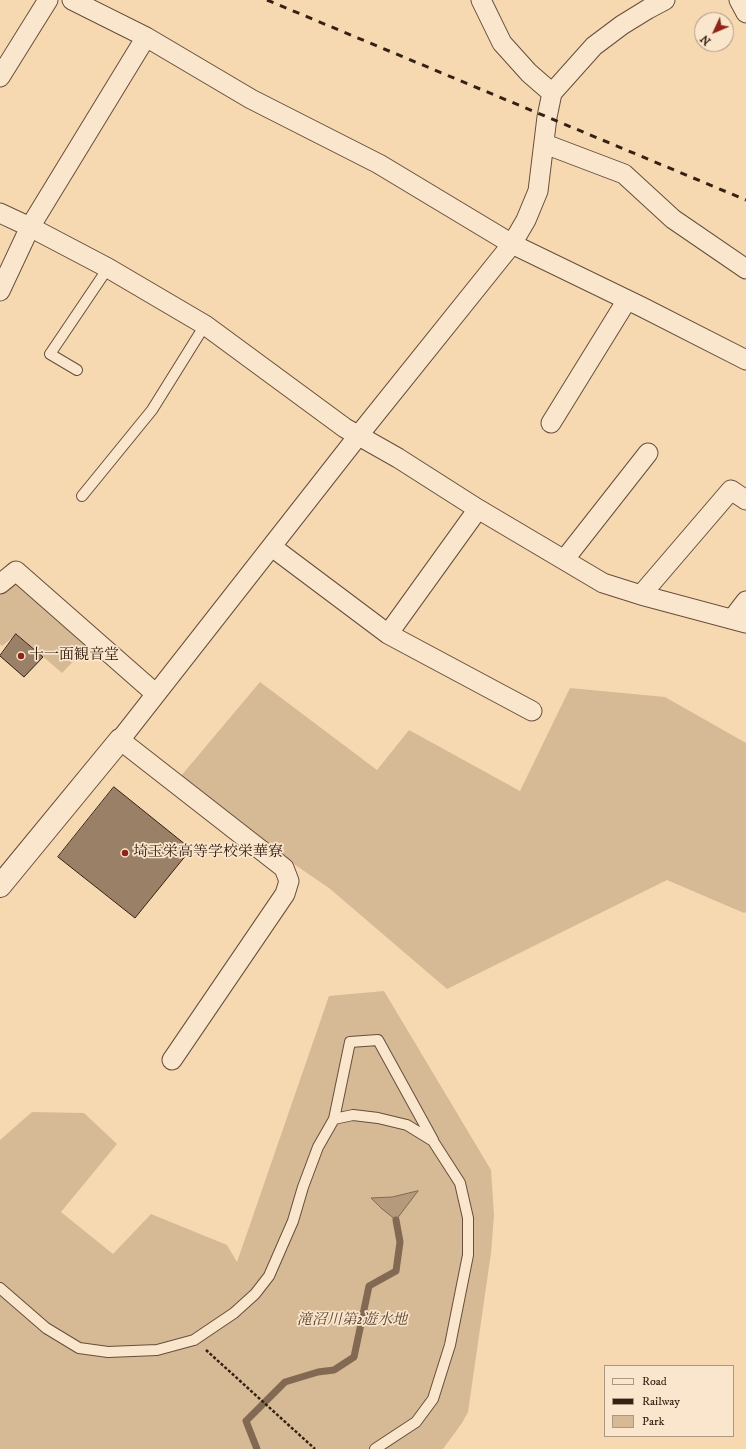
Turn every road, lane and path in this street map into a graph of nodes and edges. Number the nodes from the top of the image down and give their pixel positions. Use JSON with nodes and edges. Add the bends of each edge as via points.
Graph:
{"nodes":[{"id":1,"x":48,"y":0,"type":"edge"},
{"id":2,"x":72,"y":0,"type":"edge"},
{"id":3,"x":481,"y":0,"type":"edge"},
{"id":4,"x":665,"y":0,"type":"edge"},
{"id":5,"x":739,"y":0,"type":"edge"},
{"id":6,"x":746,"y":13,"type":"edge"},
{"id":7,"x":146,"y":37,"type":"junction"},
{"id":8,"x":0,"y":76,"type":"edge"},
{"id":9,"x":552,"y":93,"type":"junction"},
{"id":10,"x":545,"y":144,"type":"junction"},
{"id":11,"x":0,"y":213,"type":"edge"},
{"id":12,"x":30,"y":227,"type":"junction"},
{"id":13,"x":512,"y":244,"type":"junction"},
{"id":14,"x":108,"y":268,"type":"junction"},
{"id":15,"x":746,"y":269,"type":"edge"},
{"id":16,"x":0,"y":291,"type":"edge"},
{"id":17,"x":627,"y":300,"type":"junction"},
{"id":18,"x":205,"y":325,"type":"junction"},
{"id":19,"x":745,"y":358,"type":"edge"},
{"id":20,"x":77,"y":370,"type":"dead end"},
{"id":21,"x":551,"y":423,"type":"dead end"},
{"id":22,"x":358,"y":436,"type":"junction"},
{"id":23,"x":648,"y":453,"type":"dead end"},
{"id":24,"x":82,"y":496,"type":"dead end"},
{"id":25,"x":746,"y":500,"type":"edge"},
{"id":26,"x":478,"y":509,"type":"junction"},
{"id":27,"x":272,"y":547,"type":"junction"},
{"id":28,"x":564,"y":560,"type":"junction"},
{"id":29,"x":0,"y":584,"type":"edge"},
{"id":30,"x":641,"y":595,"type":"junction"},
{"id":31,"x":746,"y":601,"type":"edge"},
{"id":32,"x":739,"y":620,"type":"edge"},
{"id":33,"x":388,"y":634,"type":"junction"},
{"id":34,"x":156,"y":694,"type":"junction"},
{"id":35,"x":532,"y":712,"type":"dead end"},
{"id":36,"x":120,"y":740,"type":"junction"},
{"id":37,"x":0,"y":886,"type":"edge"},
{"id":38,"x":172,"y":1060,"type":"dead end"},
{"id":39,"x":334,"y":1119,"type":"junction"},
{"id":40,"x":433,"y":1141,"type":"junction"},
{"id":41,"x":0,"y":1288,"type":"edge"},
{"id":42,"x":194,"y":1340,"type":"junction"},
{"id":43,"x":315,"y":1449,"type":"edge"},
{"id":44,"x":375,"y":1449,"type":"edge"}],
"edges":[{"from":1,"to":8,"type":"street"},
{"from":2,"to":7,"type":"street"},
{"from":3,"to":9,"type":"street","via":[[502,43],[529,74]]},
{"from":4,"to":9,"type":"street","via":[[622,25],[594,46]]},
{"from":5,"to":6,"type":"street"},
{"from":7,"to":12,"type":"street"},
{"from":7,"to":13,"type":"street","via":[[251,99],[379,164]]},
{"from":9,"to":10,"type":"street"},
{"from":10,"to":13,"type":"street","via":[[538,191]]},
{"from":10,"to":15,"type":"street","via":[[624,174],[673,219]]},
{"from":11,"to":12,"type":"street"},
{"from":12,"to":14,"type":"street"},
{"from":12,"to":16,"type":"street"},
{"from":13,"to":17,"type":"street"},
{"from":13,"to":22,"type":"street"},
{"from":14,"to":18,"type":"street"},
{"from":14,"to":20,"type":"lane","via":[[50,354]]},
{"from":17,"to":19,"type":"street"},
{"from":17,"to":21,"type":"street"},
{"from":18,"to":22,"type":"street"},
{"from":18,"to":24,"type":"lane","via":[[152,410]]},
{"from":22,"to":26,"type":"street"},
{"from":22,"to":27,"type":"street"},
{"from":23,"to":28,"type":"street"},
{"from":25,"to":30,"type":"street","via":[[731,490]]},
{"from":26,"to":28,"type":"street"},
{"from":26,"to":33,"type":"street"},
{"from":27,"to":33,"type":"street"},
{"from":27,"to":34,"type":"street"},
{"from":28,"to":30,"type":"street","via":[[603,583]]},
{"from":29,"to":34,"type":"street","via":[[16,571]]},
{"from":30,"to":32,"type":"street"},
{"from":31,"to":32,"type":"street"},
{"from":33,"to":35,"type":"street"},
{"from":34,"to":36,"type":"street"},
{"from":36,"to":37,"type":"street"},
{"from":36,"to":38,"type":"street","via":[[284,868],[289,881],[285,894]]},
{"from":39,"to":40,"type":"lane","via":[[353,1115],[378,1118],[407,1125]]},
{"from":39,"to":40,"type":"lane","via":[[350,1042],[378,1040]]},
{"from":39,"to":42,"type":"lane","via":[[318,1146],[293,1221],[269,1276],[255,1294],[234,1313]]},
{"from":40,"to":44,"type":"lane","via":[[460,1183],[468,1218],[468,1254],[450,1345],[433,1399],[416,1422]]},
{"from":41,"to":42,"type":"lane","via":[[46,1328],[79,1348],[108,1352],[157,1350]]},
{"from":42,"to":43,"type":"path"}]}
